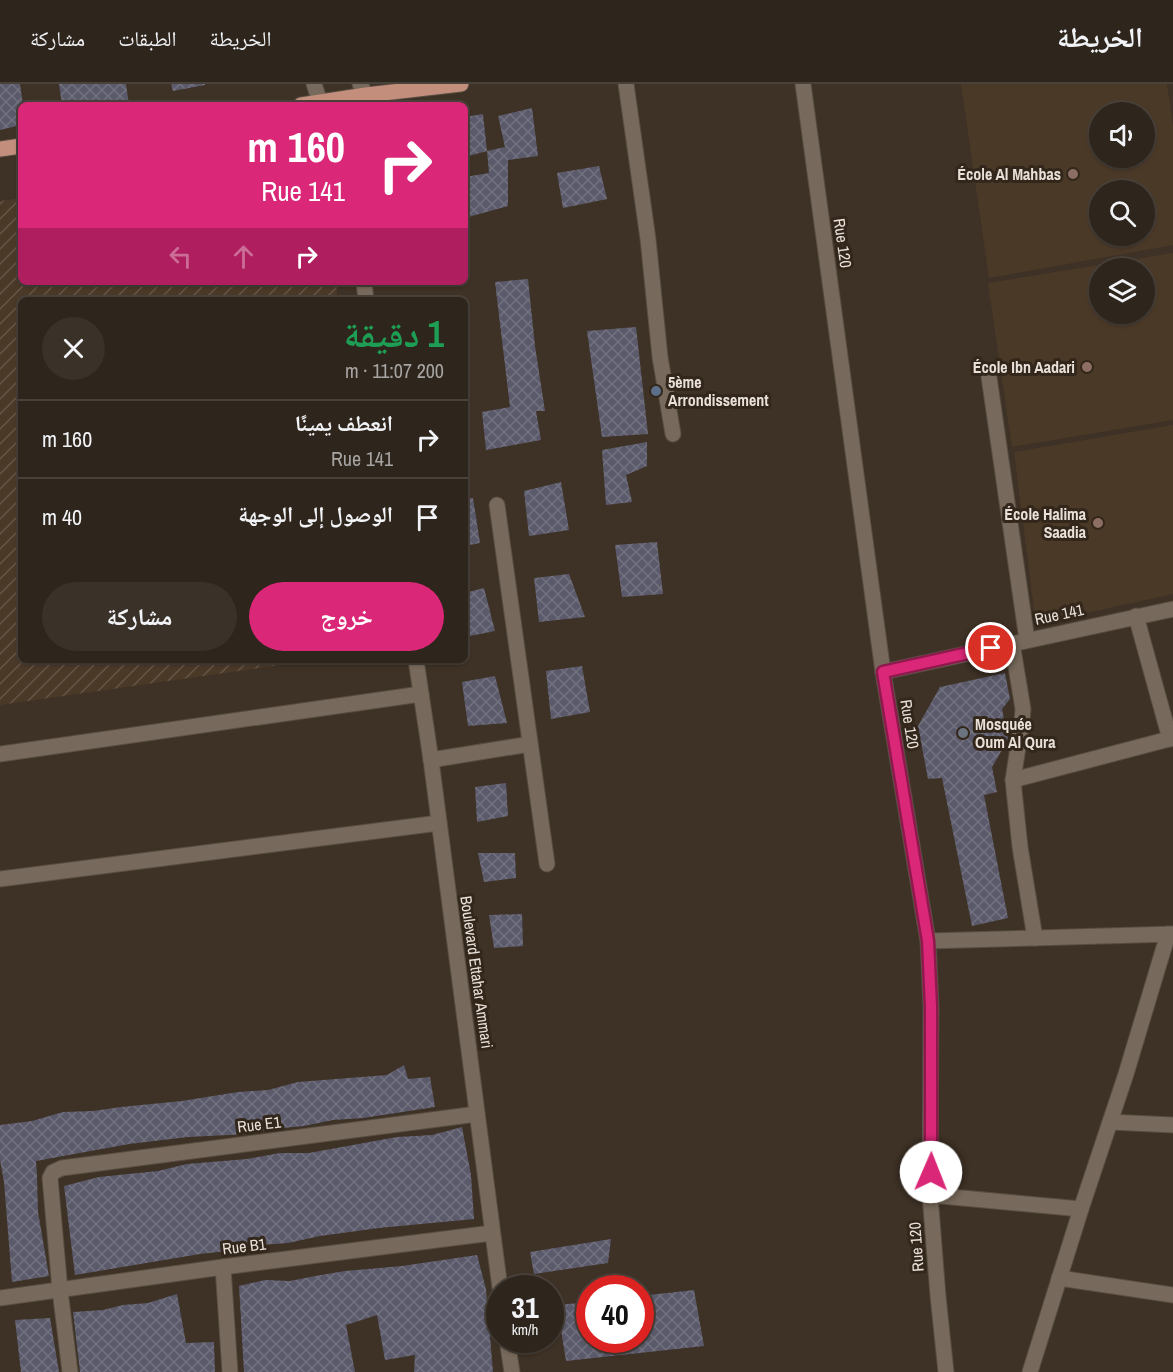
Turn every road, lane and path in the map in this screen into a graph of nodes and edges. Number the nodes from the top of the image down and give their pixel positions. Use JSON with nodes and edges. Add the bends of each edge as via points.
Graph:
{"nodes":[{"id":1,"x":314,"y":84,"type":"edge"},
{"id":2,"x":461,"y":84,"type":"edge"},
{"id":3,"x":626,"y":84,"type":"edge"},
{"id":4,"x":803,"y":84,"type":"edge"},
{"id":5,"x":362,"y":95,"type":"edge"},
{"id":6,"x":321,"y":102,"type":"edge"},
{"id":7,"x":326,"y":102,"type":"edge"},
{"id":8,"x":18,"y":146,"type":"edge"},
{"id":9,"x":0,"y":149,"type":"edge"},
{"id":10,"x":990,"y":377,"type":"dead end"},
{"id":11,"x":674,"y":434,"type":"dead end"},
{"id":12,"x":497,"y":505,"type":"dead end"},
{"id":13,"x":1173,"y":609,"type":"edge"},
{"id":14,"x":1136,"y":616,"type":"junction"},
{"id":15,"x":1020,"y":642,"type":"junction"},
{"id":16,"x":416,"y":663,"type":"edge"},
{"id":17,"x":883,"y":672,"type":"junction"},
{"id":18,"x":421,"y":694,"type":"junction"},
{"id":19,"x":1171,"y":738,"type":"edge"},
{"id":20,"x":530,"y":744,"type":"junction"},
{"id":21,"x":0,"y":754,"type":"edge"},
{"id":22,"x":431,"y":760,"type":"junction"},
{"id":23,"x":1013,"y":780,"type":"junction"},
{"id":24,"x":439,"y":823,"type":"junction"},
{"id":25,"x":546,"y":864,"type":"dead end"},
{"id":26,"x":0,"y":879,"type":"edge"},
{"id":27,"x":1170,"y":934,"type":"edge"},
{"id":28,"x":1035,"y":938,"type":"junction"},
{"id":29,"x":928,"y":941,"type":"junction"},
{"id":30,"x":477,"y":1114,"type":"junction"},
{"id":31,"x":1110,"y":1122,"type":"junction"},
{"id":32,"x":1173,"y":1125,"type":"edge"},
{"id":33,"x":930,"y":1195,"type":"junction"},
{"id":34,"x":1081,"y":1209,"type":"junction"},
{"id":35,"x":492,"y":1233,"type":"junction"},
{"id":36,"x":223,"y":1267,"type":"junction"},
{"id":37,"x":498,"y":1275,"type":"edge"},
{"id":38,"x":1059,"y":1278,"type":"junction"},
{"id":39,"x":60,"y":1290,"type":"junction"},
{"id":40,"x":1173,"y":1296,"type":"edge"},
{"id":41,"x":0,"y":1298,"type":"edge"},
{"id":42,"x":509,"y":1353,"type":"edge"},
{"id":43,"x":70,"y":1372,"type":"edge"},
{"id":44,"x":230,"y":1372,"type":"edge"},
{"id":45,"x":512,"y":1372,"type":"edge"},
{"id":46,"x":946,"y":1372,"type":"edge"},
{"id":47,"x":1030,"y":1372,"type":"edge"}],
"edges":[{"from":1,"to":6,"type":"street"},
{"from":2,"to":5,"type":"main road"},
{"from":3,"to":11,"type":"street","via":[[660,357]]},
{"from":4,"to":17,"type":"street","name":"Rue 120"},
{"from":5,"to":7,"type":"main road"},
{"from":8,"to":9,"type":"main road"},
{"from":10,"to":15,"type":"street"},
{"from":12,"to":20,"type":"street"},
{"from":13,"to":14,"type":"street","name":"Rue 141"},
{"from":14,"to":15,"type":"street","name":"Rue 141"},
{"from":14,"to":19,"type":"street"},
{"from":15,"to":17,"type":"street","name":"Rue 141"},
{"from":15,"to":23,"type":"street","via":[[1023,709]]},
{"from":16,"to":18,"type":"street","name":"Boulevard Ettahar Ammari"},
{"from":17,"to":29,"type":"street","name":"Rue 120"},
{"from":18,"to":21,"type":"street"},
{"from":18,"to":22,"type":"street","name":"Boulevard Ettahar Ammari"},
{"from":19,"to":23,"type":"street"},
{"from":20,"to":22,"type":"street"},
{"from":20,"to":25,"type":"street"},
{"from":22,"to":24,"type":"street","name":"Boulevard Ettahar Ammari"},
{"from":23,"to":28,"type":"street"},
{"from":24,"to":26,"type":"street"},
{"from":24,"to":30,"type":"street","name":"Boulevard Ettahar Ammari"},
{"from":27,"to":28,"type":"street"},
{"from":27,"to":31,"type":"street"},
{"from":28,"to":29,"type":"street"},
{"from":29,"to":33,"type":"street","name":"Rue 120"},
{"from":30,"to":35,"type":"street","name":"Boulevard Ettahar Ammari"},
{"from":30,"to":39,"type":"street","name":"Rue E1","via":[[62,1168],[50,1178]]},
{"from":31,"to":32,"type":"street"},
{"from":31,"to":34,"type":"street"},
{"from":33,"to":34,"type":"street"},
{"from":33,"to":46,"type":"street","name":"Rue 120"},
{"from":34,"to":38,"type":"street"},
{"from":35,"to":36,"type":"street","name":"Rue B1"},
{"from":35,"to":37,"type":"street","name":"Boulevard Ettahar Ammari"},
{"from":36,"to":39,"type":"street","name":"Rue B1"},
{"from":36,"to":44,"type":"street"},
{"from":38,"to":40,"type":"street"},
{"from":38,"to":47,"type":"street"},
{"from":39,"to":41,"type":"street","name":"Rue B1"},
{"from":39,"to":43,"type":"street"},
{"from":42,"to":45,"type":"street"}]}
